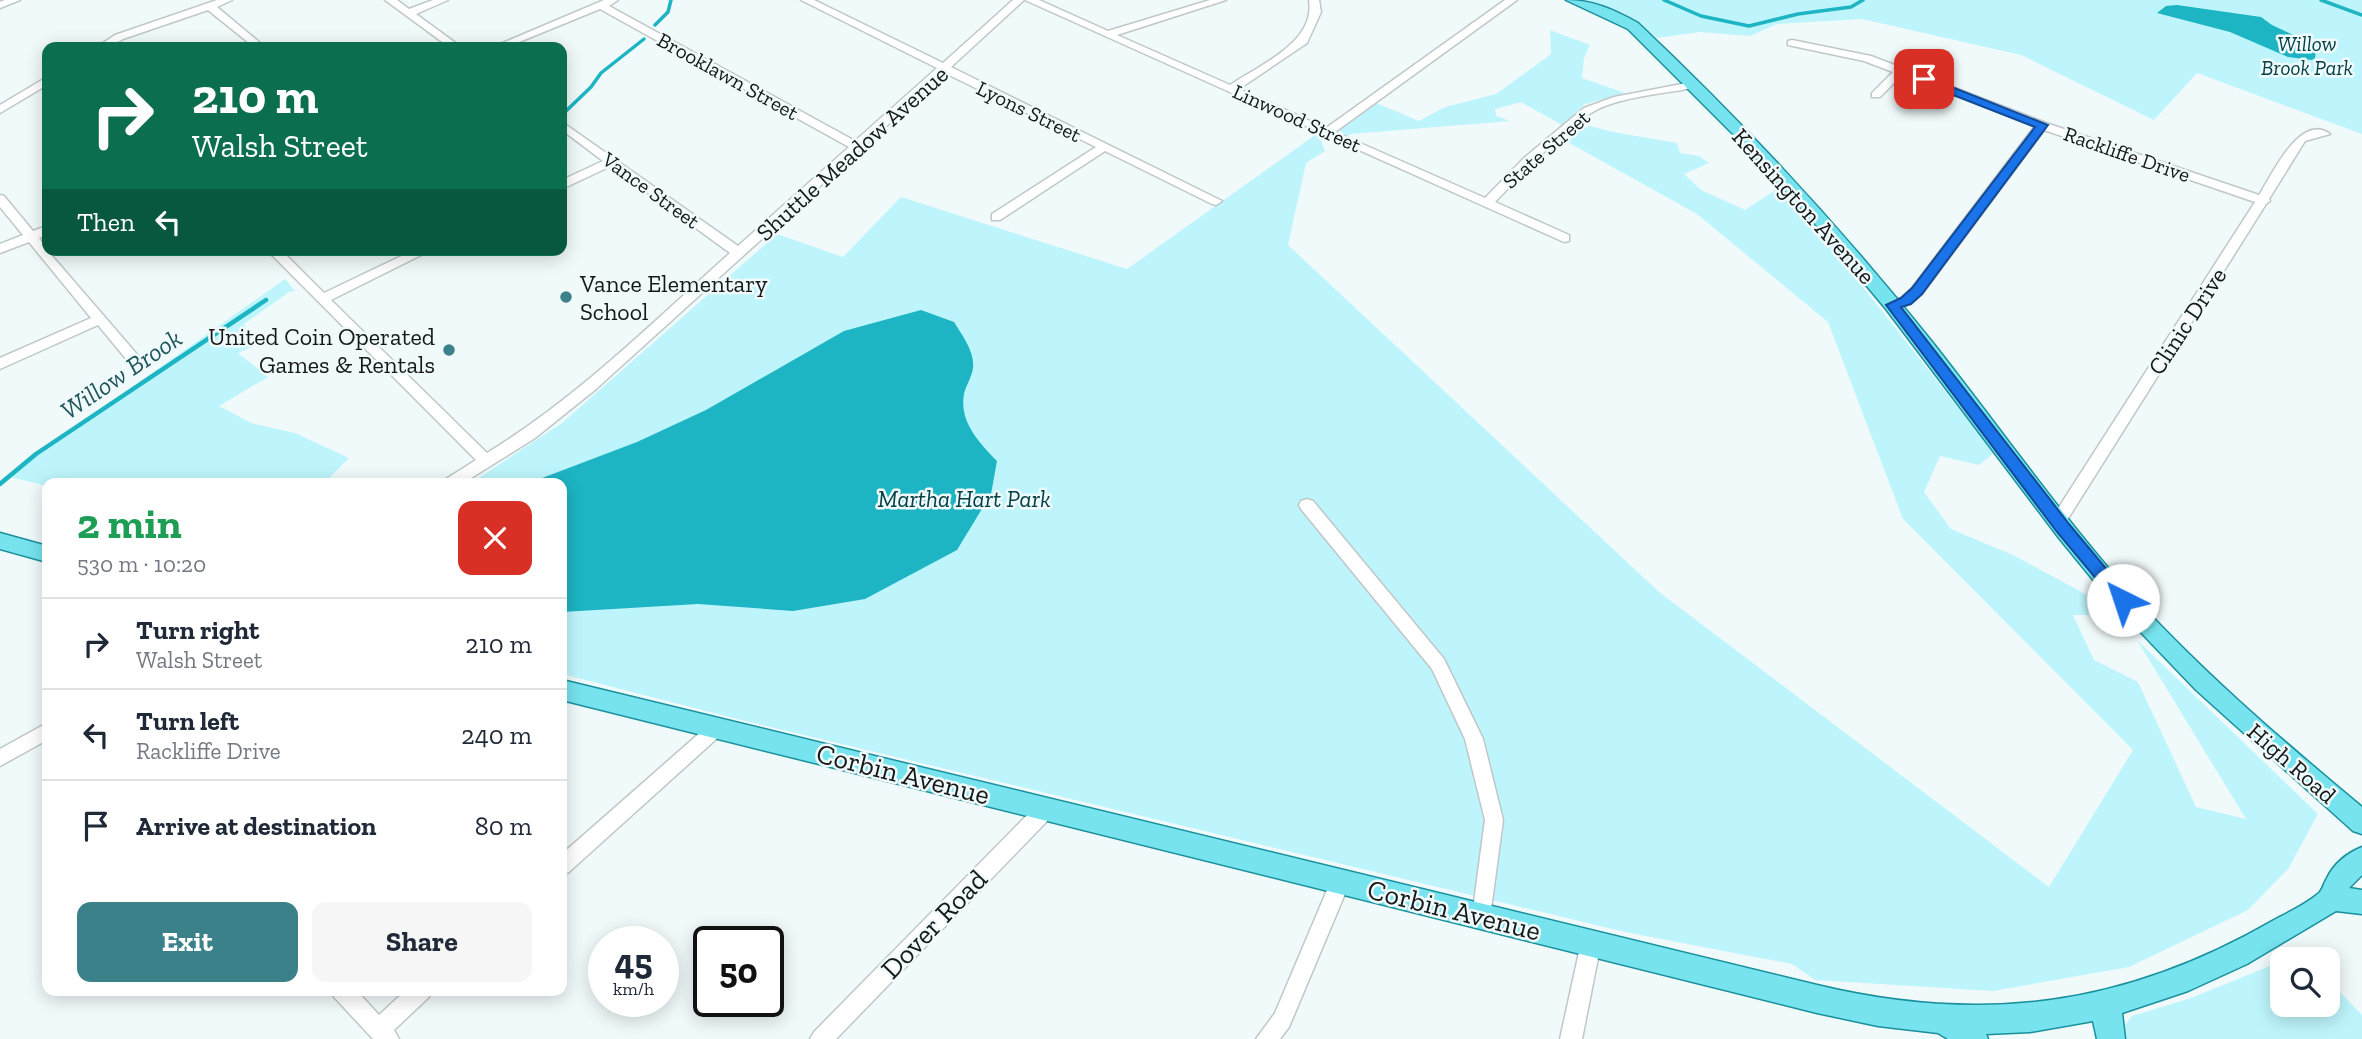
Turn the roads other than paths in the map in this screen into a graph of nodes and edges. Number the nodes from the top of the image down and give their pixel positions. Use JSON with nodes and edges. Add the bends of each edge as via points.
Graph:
{"nodes":[{"id":1,"x":15,"y":0,"type":"edge"},
{"id":2,"x":227,"y":0,"type":"edge"},
{"id":3,"x":390,"y":0,"type":"edge"},
{"id":4,"x":443,"y":0,"type":"edge"},
{"id":5,"x":613,"y":0,"type":"edge"},
{"id":6,"x":806,"y":0,"type":"edge"},
{"id":7,"x":1019,"y":0,"type":"edge"},
{"id":8,"x":1030,"y":0,"type":"edge"},
{"id":9,"x":1221,"y":0,"type":"edge"},
{"id":10,"x":1314,"y":0,"type":"edge"},
{"id":11,"x":1511,"y":0,"type":"edge"},
{"id":12,"x":1573,"y":0,"type":"edge"},
{"id":13,"x":0,"y":5,"type":"edge"},
{"id":14,"x":600,"y":5,"type":"junction"},
{"id":15,"x":209,"y":6,"type":"junction"},
{"id":16,"x":408,"y":13,"type":"junction"},
{"id":17,"x":1108,"y":34,"type":"junction"},
{"id":18,"x":110,"y":42,"type":"edge"},
{"id":19,"x":254,"y":42,"type":"edge"},
{"id":20,"x":449,"y":42,"type":"edge"},
{"id":21,"x":510,"y":42,"type":"edge"},
{"id":22,"x":1792,"y":43,"type":"dead end"},
{"id":23,"x":945,"y":69,"type":"junction"},
{"id":24,"x":1901,"y":70,"type":"junction"},
{"id":25,"x":42,"y":83,"type":"edge"},
{"id":26,"x":1692,"y":85,"type":"junction"},
{"id":27,"x":1232,"y":89,"type":"junction"},
{"id":28,"x":1876,"y":95,"type":"dead end"},
{"id":29,"x":0,"y":110,"type":"edge"},
{"id":30,"x":2042,"y":125,"type":"junction"},
{"id":31,"x":567,"y":129,"type":"edge"},
{"id":32,"x":1329,"y":131,"type":"junction"},
{"id":33,"x":2324,"y":134,"type":"dead end"},
{"id":34,"x":1103,"y":147,"type":"junction"},
{"id":35,"x":857,"y":148,"type":"junction"},
{"id":36,"x":612,"y":162,"type":"junction"},
{"id":37,"x":567,"y":183,"type":"edge"},
{"id":38,"x":0,"y":199,"type":"edge"},
{"id":39,"x":1216,"y":201,"type":"dead end"},
{"id":40,"x":2264,"y":201,"type":"junction"},
{"id":41,"x":1487,"y":203,"type":"junction"},
{"id":42,"x":996,"y":217,"type":"dead end"},
{"id":43,"x":42,"y":232,"type":"edge"},
{"id":44,"x":30,"y":237,"type":"junction"},
{"id":45,"x":1564,"y":237,"type":"dead end"},
{"id":46,"x":0,"y":249,"type":"edge"},
{"id":47,"x":42,"y":252,"type":"edge"},
{"id":48,"x":740,"y":254,"type":"junction"},
{"id":49,"x":46,"y":256,"type":"edge"},
{"id":50,"x":279,"y":256,"type":"edge"},
{"id":51,"x":412,"y":256,"type":"edge"},
{"id":52,"x":322,"y":299,"type":"junction"},
{"id":53,"x":1892,"y":305,"type":"junction"},
{"id":54,"x":98,"y":320,"type":"junction"},
{"id":55,"x":136,"y":362,"type":"dead end"},
{"id":56,"x":0,"y":364,"type":"edge"},
{"id":57,"x":486,"y":461,"type":"junction"},
{"id":58,"x":459,"y":478,"type":"edge"},
{"id":59,"x":1307,"y":505,"type":"dead end"},
{"id":60,"x":2058,"y":521,"type":"junction"},
{"id":61,"x":0,"y":541,"type":"edge"},
{"id":62,"x":42,"y":553,"type":"edge"},
{"id":63,"x":567,"y":691,"type":"edge"},
{"id":64,"x":2223,"y":702,"type":"joint"},
{"id":65,"x":717,"y":728,"type":"junction"},
{"id":66,"x":42,"y":734,"type":"edge"},
{"id":67,"x":0,"y":758,"type":"edge"},
{"id":68,"x":1046,"y":809,"type":"junction"},
{"id":69,"x":2362,"y":823,"type":"edge"},
{"id":70,"x":2362,"y":859,"type":"edge"},
{"id":71,"x":567,"y":862,"type":"edge"},
{"id":72,"x":1340,"y":882,"type":"junction"},
{"id":73,"x":2333,"y":898,"type":"junction"},
{"id":74,"x":2362,"y":902,"type":"edge"},
{"id":75,"x":1482,"y":917,"type":"junction"},
{"id":76,"x":1591,"y":943,"type":"junction"},
{"id":77,"x":347,"y":996,"type":"edge"},
{"id":78,"x":417,"y":996,"type":"edge"},
{"id":79,"x":2110,"y":1004,"type":"junction"},
{"id":80,"x":1944,"y":1020,"type":"junction"},
{"id":81,"x":383,"y":1034,"type":"edge"},
{"id":82,"x":821,"y":1039,"type":"edge"},
{"id":83,"x":1267,"y":1039,"type":"edge"},
{"id":84,"x":1571,"y":1039,"type":"edge"},
{"id":85,"x":1973,"y":1039,"type":"edge"},
{"id":86,"x":2111,"y":1039,"type":"edge"}],
"edges":[{"from":1,"to":13,"type":"street"},
{"from":2,"to":15,"type":"street"},
{"from":3,"to":16,"type":"street"},
{"from":4,"to":16,"type":"street"},
{"from":5,"to":14,"type":"street"},
{"from":6,"to":23,"type":"street","name":"Lyons Street"},
{"from":7,"to":23,"type":"street","name":"Shuttle Meadow Avenue"},
{"from":8,"to":17,"type":"street","name":"Linwood Street"},
{"from":9,"to":17,"type":"street"},
{"from":10,"to":27,"type":"street","via":[[1316,12],[1303,41]]},
{"from":11,"to":32,"type":"street"},
{"from":12,"to":26,"type":"main road","name":"Kensington Avenue","via":[[1627,22]]},
{"from":14,"to":21,"type":"street"},
{"from":14,"to":35,"type":"street","name":"Brooklawn Street"},
{"from":15,"to":18,"type":"street"},
{"from":15,"to":19,"type":"street"},
{"from":16,"to":20,"type":"street"},
{"from":17,"to":27,"type":"street","name":"Linwood Street"},
{"from":22,"to":24,"type":"street","name":"Rackliffe Drive"},
{"from":23,"to":34,"type":"street","name":"Lyons Street"},
{"from":23,"to":35,"type":"street","name":"Shuttle Meadow Avenue"},
{"from":24,"to":28,"type":"street"},
{"from":24,"to":30,"type":"street","name":"Rackliffe Drive"},
{"from":25,"to":29,"type":"street"},
{"from":26,"to":41,"type":"street","name":"State Street","via":[[1614,100],[1588,110]]},
{"from":26,"to":53,"type":"main road","name":"Kensington Avenue","via":[[1793,188]]},
{"from":27,"to":32,"type":"street","name":"Linwood Street"},
{"from":30,"to":40,"type":"street","name":"Rackliffe Drive"},
{"from":30,"to":53,"type":"street","via":[[1917,291]]},
{"from":31,"to":36,"type":"street","name":"Vance Street"},
{"from":32,"to":41,"type":"street","name":"Linwood Street"},
{"from":33,"to":40,"type":"street","name":"Clinic Drive","via":[[2301,139]]},
{"from":34,"to":39,"type":"street","name":"Lyons Street"},
{"from":34,"to":42,"type":"street"},
{"from":35,"to":48,"type":"street","name":"Shuttle Meadow Avenue"},
{"from":36,"to":37,"type":"street"},
{"from":36,"to":48,"type":"street","name":"Vance Street"},
{"from":38,"to":44,"type":"street"},
{"from":40,"to":60,"type":"street","name":"Clinic Drive"},
{"from":41,"to":45,"type":"street","name":"Linwood Street"},
{"from":43,"to":44,"type":"street"},
{"from":44,"to":46,"type":"street"},
{"from":44,"to":47,"type":"street"},
{"from":48,"to":57,"type":"street","name":"Shuttle Meadow Avenue","via":[[581,395]]},
{"from":49,"to":54,"type":"street"},
{"from":50,"to":52,"type":"street"},
{"from":51,"to":52,"type":"street"},
{"from":52,"to":57,"type":"street"},
{"from":53,"to":60,"type":"main road","name":"Kensington Avenue"},
{"from":54,"to":55,"type":"street"},
{"from":54,"to":56,"type":"street"},
{"from":57,"to":58,"type":"street","name":"Shuttle Meadow Avenue"},
{"from":59,"to":75,"type":"street","via":[[1438,664],[1474,739],[1494,820]]},
{"from":60,"to":64,"type":"main road","name":"Kensington Avenue","via":[[2143,622]]},
{"from":61,"to":62,"type":"main road"},
{"from":63,"to":65,"type":"main road","name":"Corbin Avenue"},
{"from":64,"to":69,"type":"main road","name":"High Road"},
{"from":65,"to":68,"type":"main road","name":"Corbin Avenue"},
{"from":65,"to":71,"type":"street"},
{"from":66,"to":67,"type":"street"},
{"from":68,"to":72,"type":"main road","name":"Corbin Avenue"},
{"from":68,"to":82,"type":"street","name":"Dover Road"},
{"from":70,"to":73,"type":"main road","name":"Corbin Avenue","via":[[2340,878]]},
{"from":72,"to":75,"type":"main road","name":"Corbin Avenue"},
{"from":72,"to":83,"type":"street","via":[[1282,1020]]},
{"from":73,"to":74,"type":"main road"},
{"from":73,"to":79,"type":"main road","name":"Corbin Avenue","via":[[2224,964],[2176,985]]},
{"from":75,"to":76,"type":"main road","name":"Corbin Avenue"},
{"from":76,"to":80,"type":"main road","name":"Corbin Avenue","via":[[1847,1006]]},
{"from":76,"to":84,"type":"street"},
{"from":77,"to":81,"type":"street"},
{"from":78,"to":81,"type":"street"},
{"from":79,"to":80,"type":"main road","name":"Corbin Avenue","via":[[2018,1018]]},
{"from":79,"to":86,"type":"main road"},
{"from":80,"to":85,"type":"main road"}]}
